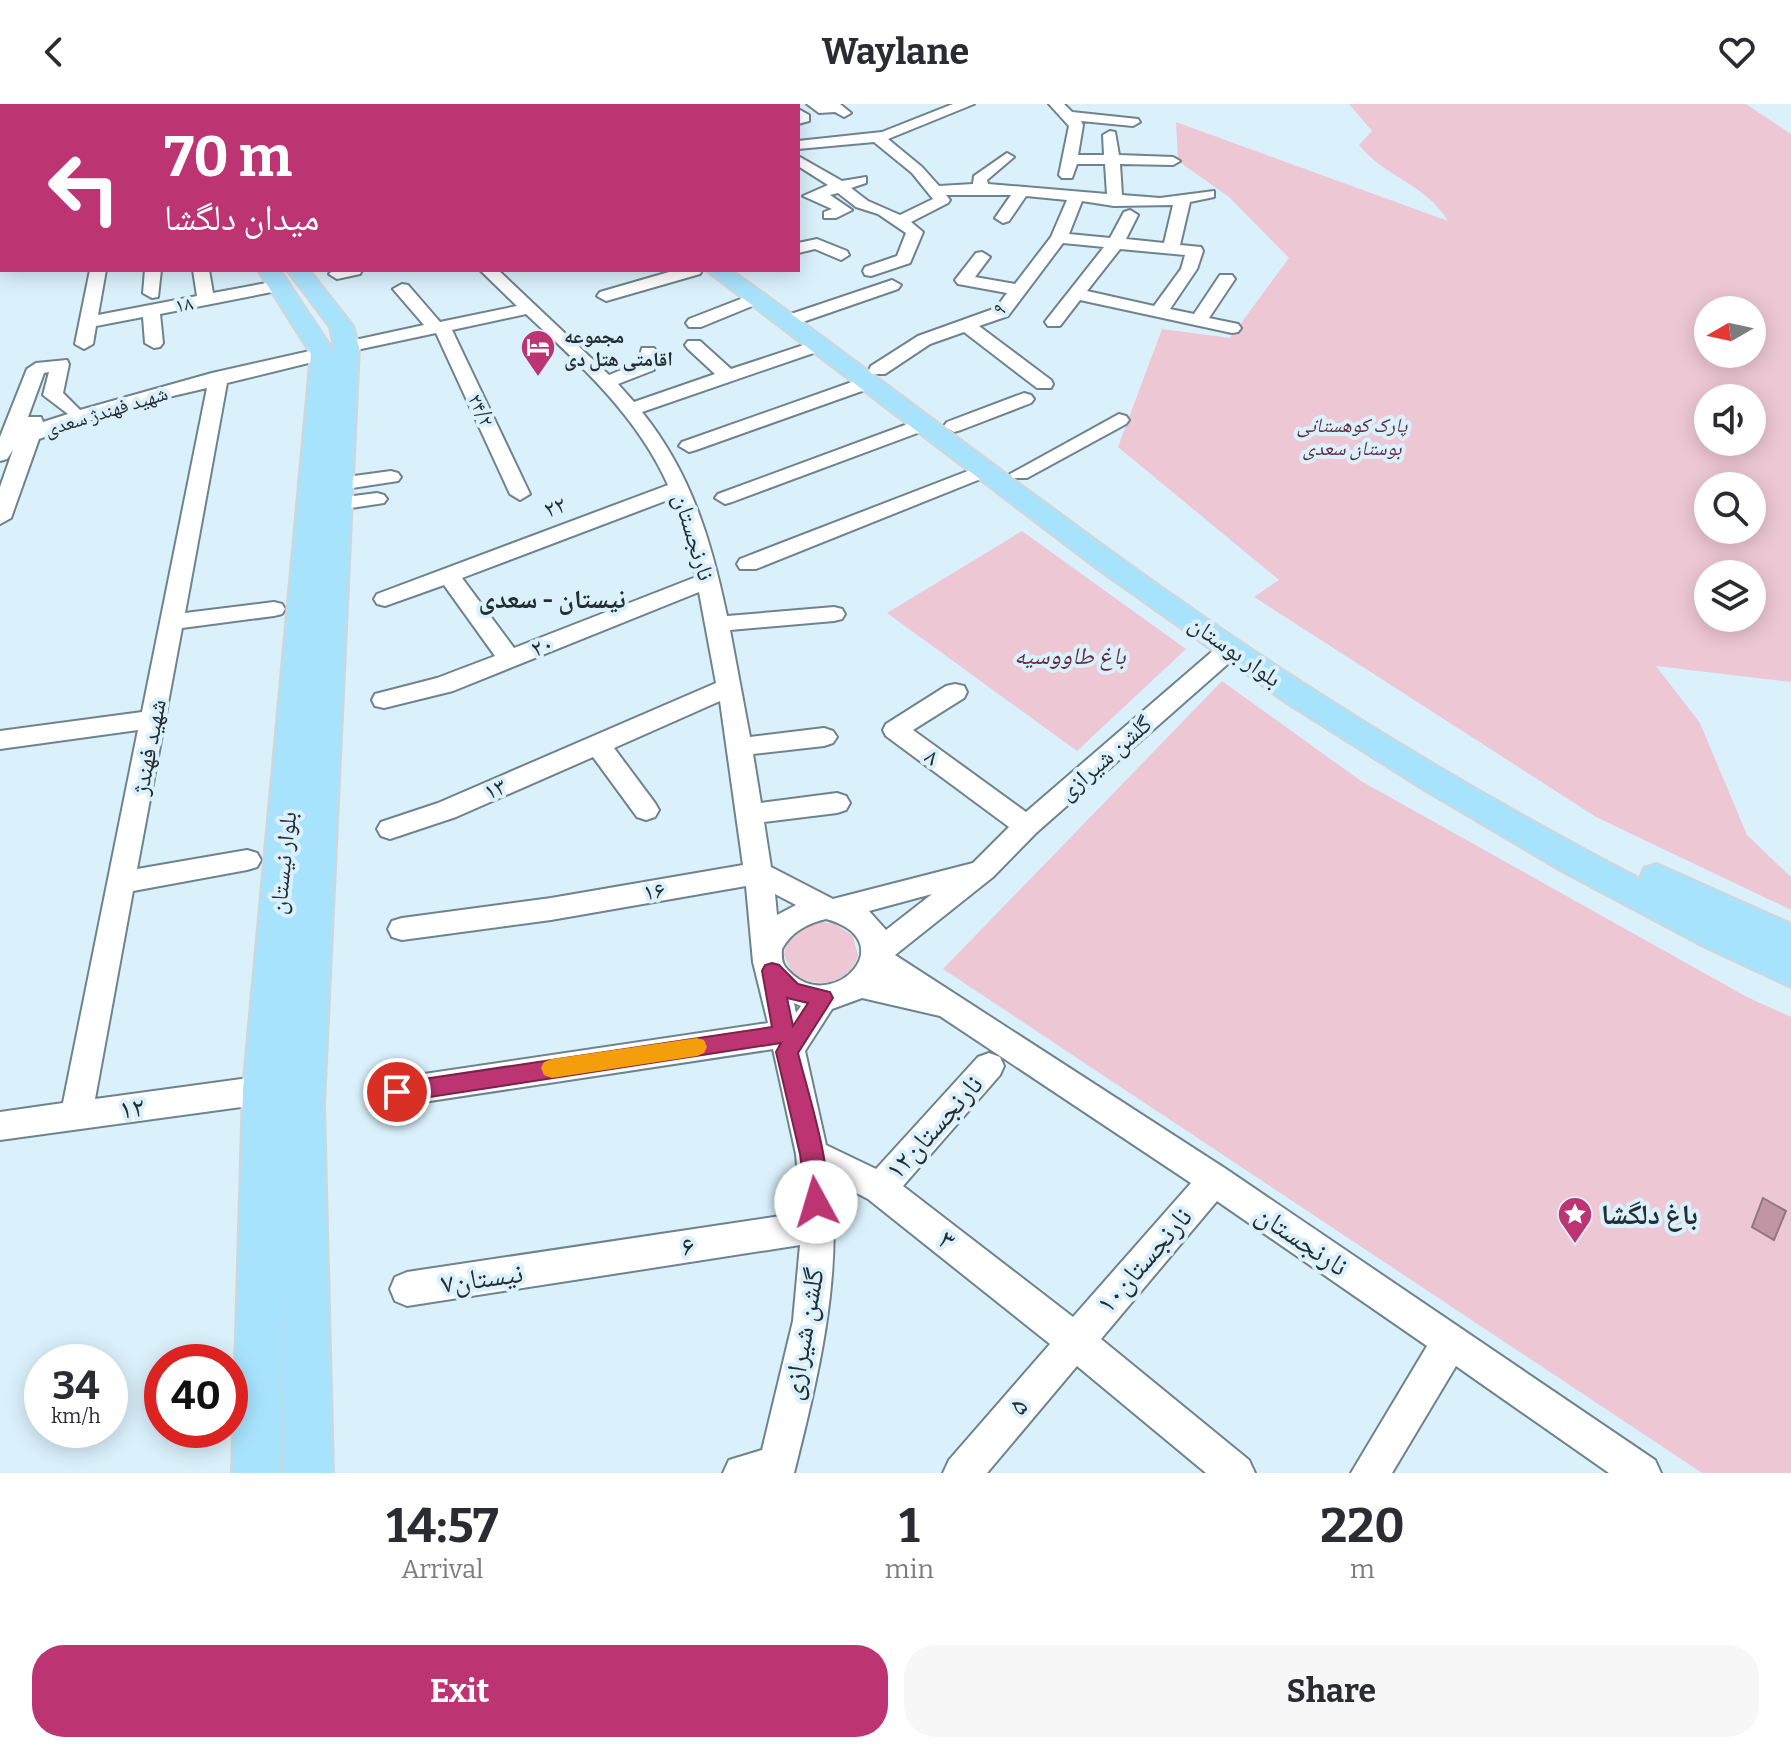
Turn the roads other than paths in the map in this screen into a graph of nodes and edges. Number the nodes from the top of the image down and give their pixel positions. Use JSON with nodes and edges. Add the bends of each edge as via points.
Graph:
{"nodes":[{"id":1,"x":814,"y":104,"type":"edge"},
{"id":2,"x":967,"y":104,"type":"edge"},
{"id":3,"x":1056,"y":104,"type":"edge"},
{"id":4,"x":1097,"y":110,"type":"edge"},
{"id":5,"x":844,"y":113,"type":"dead end"},
{"id":6,"x":1071,"y":122,"type":"junction"},
{"id":7,"x":1052,"y":126,"type":"dead end"},
{"id":8,"x":1110,"y":135,"type":"dead end"},
{"id":9,"x":875,"y":136,"type":"junction"},
{"id":10,"x":1130,"y":138,"type":"dead end"},
{"id":11,"x":800,"y":148,"type":"edge"},
{"id":12,"x":800,"y":149,"type":"edge"},
{"id":13,"x":1007,"y":157,"type":"dead end"},
{"id":14,"x":1070,"y":159,"type":"junction"},
{"id":15,"x":1110,"y":160,"type":"junction"},
{"id":16,"x":1173,"y":161,"type":"dead end"},
{"id":17,"x":935,"y":163,"type":"dead end"},
{"id":18,"x":1141,"y":163,"type":"junction"},
{"id":19,"x":914,"y":168,"type":"junction"},
{"id":20,"x":857,"y":177,"type":"dead end"},
{"id":21,"x":982,"y":188,"type":"junction"},
{"id":22,"x":934,"y":191,"type":"junction"},
{"id":23,"x":1021,"y":192,"type":"junction"},
{"id":24,"x":1170,"y":192,"type":"junction"},
{"id":25,"x":1209,"y":194,"type":"dead end"},
{"id":26,"x":1069,"y":196,"type":"junction"},
{"id":27,"x":825,"y":198,"type":"junction"},
{"id":28,"x":1114,"y":201,"type":"junction"},
{"id":29,"x":1130,"y":215,"type":"dead end"},
{"id":30,"x":1003,"y":218,"type":"dead end"},
{"id":31,"x":900,"y":221,"type":"junction"},
{"id":32,"x":1059,"y":238,"type":"junction"},
{"id":33,"x":1116,"y":243,"type":"junction"},
{"id":34,"x":800,"y":248,"type":"edge"},
{"id":35,"x":1171,"y":249,"type":"junction"},
{"id":36,"x":841,"y":255,"type":"dead end"},
{"id":37,"x":982,"y":257,"type":"dead end"},
{"id":38,"x":98,"y":272,"type":"edge"},
{"id":39,"x":153,"y":272,"type":"edge"},
{"id":40,"x":490,"y":272,"type":"edge"},
{"id":41,"x":640,"y":272,"type":"edge"},
{"id":42,"x":687,"y":272,"type":"edge"},
{"id":43,"x":720,"y":272,"type":"edge"},
{"id":44,"x":742,"y":272,"type":"edge"},
{"id":45,"x":281,"y":275,"type":"edge"},
{"id":46,"x":1226,"y":279,"type":"dead end"},
{"id":47,"x":652,"y":282,"type":"junction"},
{"id":48,"x":203,"y":285,"type":"edge"},
{"id":49,"x":402,"y":289,"type":"dead end"},
{"id":50,"x":1018,"y":290,"type":"junction"},
{"id":51,"x":1075,"y":294,"type":"junction"},
{"id":52,"x":606,"y":296,"type":"dead end"},
{"id":53,"x":756,"y":298,"type":"junction"},
{"id":54,"x":152,"y":301,"type":"junction"},
{"id":55,"x":530,"y":308,"type":"junction"},
{"id":56,"x":91,"y":313,"type":"junction"},
{"id":57,"x":1158,"y":313,"type":"junction"},
{"id":58,"x":796,"y":318,"type":"junction"},
{"id":59,"x":1198,"y":321,"type":"junction"},
{"id":60,"x":1054,"y":322,"type":"dead end"},
{"id":61,"x":695,"y":323,"type":"dead end"},
{"id":62,"x":966,"y":325,"type":"junction"},
{"id":63,"x":439,"y":328,"type":"junction"},
{"id":64,"x":1232,"y":328,"type":"dead end"},
{"id":65,"x":154,"y":343,"type":"dead end"},
{"id":66,"x":84,"y":344,"type":"dead end"},
{"id":67,"x":694,"y":345,"type":"dead end"},
{"id":68,"x":819,"y":345,"type":"junction"},
{"id":69,"x":335,"y":350,"type":"junction"},
{"id":70,"x":648,"y":352,"type":"dead end"},
{"id":71,"x":728,"y":376,"type":"junction"},
{"id":72,"x":874,"y":376,"type":"junction"},
{"id":73,"x":219,"y":377,"type":"junction"},
{"id":74,"x":605,"y":383,"type":"junction"},
{"id":75,"x":1044,"y":384,"type":"dead end"},
{"id":76,"x":1024,"y":399,"type":"dead end"},
{"id":77,"x":71,"y":409,"type":"junction"},
{"id":78,"x":631,"y":409,"type":"junction"},
{"id":79,"x":1119,"y":420,"type":"dead end"},
{"id":80,"x":924,"y":424,"type":"junction"},
{"id":81,"x":954,"y":426,"type":"junction"},
{"id":82,"x":13,"y":432,"type":"junction"},
{"id":83,"x":689,"y":446,"type":"dead end"},
{"id":84,"x":0,"y":455,"type":"edge"},
{"id":85,"x":986,"y":470,"type":"junction"},
{"id":86,"x":1020,"y":474,"type":"junction"},
{"id":87,"x":391,"y":477,"type":"dead end"},
{"id":88,"x":680,"y":488,"type":"junction"},
{"id":89,"x":339,"y":494,"type":"junction"},
{"id":90,"x":520,"y":494,"type":"dead end"},
{"id":91,"x":1036,"y":497,"type":"junction"},
{"id":92,"x":725,"y":498,"type":"dead end"},
{"id":93,"x":377,"y":499,"type":"dead end"},
{"id":94,"x":0,"y":518,"type":"edge"},
{"id":95,"x":748,"y":564,"type":"dead end"},
{"id":96,"x":449,"y":575,"type":"junction"},
{"id":97,"x":708,"y":580,"type":"junction"},
{"id":98,"x":385,"y":599,"type":"dead end"},
{"id":99,"x":274,"y":609,"type":"dead end"},
{"id":100,"x":834,"y":614,"type":"dead end"},
{"id":101,"x":172,"y":622,"type":"junction"},
{"id":102,"x":717,"y":624,"type":"junction"},
{"id":103,"x":1238,"y":642,"type":"junction"},
{"id":104,"x":509,"y":659,"type":"junction"},
{"id":105,"x":730,"y":687,"type":"junction"},
{"id":106,"x":955,"y":692,"type":"dead end"},
{"id":107,"x":384,"y":700,"type":"dead end"},
{"id":108,"x":155,"y":719,"type":"junction"},
{"id":109,"x":824,"y":737,"type":"dead end"},
{"id":110,"x":0,"y":740,"type":"edge"},
{"id":111,"x":598,"y":745,"type":"junction"},
{"id":112,"x":740,"y":747,"type":"junction"},
{"id":113,"x":837,"y":803,"type":"dead end"},
{"id":114,"x":646,"y":810,"type":"dead end"},
{"id":115,"x":752,"y":814,"type":"junction"},
{"id":116,"x":1027,"y":826,"type":"junction"},
{"id":117,"x":390,"y":829,"type":"dead end"},
{"id":118,"x":1560,"y":840,"type":"junction"},
{"id":119,"x":247,"y":860,"type":"dead end"},
{"id":120,"x":983,"y":870,"type":"junction"},
{"id":121,"x":758,"y":873,"type":"junction"},
{"id":122,"x":121,"y":883,"type":"junction"},
{"id":123,"x":830,"y":908,"type":"junction"},
{"id":124,"x":402,"y":929,"type":"dead end"},
{"id":125,"x":1791,"y":941,"type":"edge"},
{"id":126,"x":878,"y":955,"type":"junction"},
{"id":127,"x":770,"y":962,"type":"junction"},
{"id":128,"x":1791,"y":971,"type":"edge"},
{"id":129,"x":860,"y":985,"type":"junction"},
{"id":130,"x":823,"y":998,"type":"junction"},
{"id":131,"x":960,"y":1010,"type":"junction"},
{"id":132,"x":785,"y":1043,"type":"junction"},
{"id":133,"x":989,"y":1066,"type":"dead end"},
{"id":134,"x":263,"y":1090,"type":"junction"},
{"id":135,"x":397,"y":1092,"type":"dead end"},
{"id":136,"x":76,"y":1116,"type":"junction"},
{"id":137,"x":0,"y":1126,"type":"edge"},
{"id":138,"x":812,"y":1154,"type":"junction"},
{"id":139,"x":1214,"y":1180,"type":"junction"},
{"id":140,"x":880,"y":1188,"type":"junction"},
{"id":141,"x":819,"y":1226,"type":"junction"},
{"id":142,"x":557,"y":1267,"type":"joint"},
{"id":143,"x":407,"y":1289,"type":"dead end"},
{"id":144,"x":1074,"y":1340,"type":"junction"},
{"id":145,"x":1450,"y":1342,"type":"junction"},
{"id":146,"x":765,"y":1471,"type":"edge"},
{"id":147,"x":257,"y":1473,"type":"edge"},
{"id":148,"x":308,"y":1473,"type":"edge"},
{"id":149,"x":962,"y":1473,"type":"edge"},
{"id":150,"x":1236,"y":1473,"type":"edge"},
{"id":151,"x":1370,"y":1473,"type":"edge"},
{"id":152,"x":1642,"y":1473,"type":"edge"}],
"edges":[{"from":1,"to":5,"type":"street"},
{"from":2,"to":9,"type":"street"},
{"from":3,"to":6,"type":"street"},
{"from":4,"to":6,"type":"street"},
{"from":4,"to":10,"type":"street","via":[[1137,115]]},
{"from":6,"to":7,"type":"street"},
{"from":6,"to":14,"type":"street","name":"۹"},
{"from":8,"to":15,"type":"street"},
{"from":9,"to":11,"type":"street"},
{"from":9,"to":19,"type":"street"},
{"from":12,"to":27,"type":"street","via":[[822,167]]},
{"from":13,"to":21,"type":"street","via":[[979,179]]},
{"from":14,"to":15,"type":"street"},
{"from":14,"to":26,"type":"street","name":"۹"},
{"from":15,"to":18,"type":"street"},
{"from":15,"to":28,"type":"street"},
{"from":16,"to":18,"type":"street"},
{"from":17,"to":19,"type":"street"},
{"from":18,"to":24,"type":"street"},
{"from":19,"to":22,"type":"street"},
{"from":20,"to":27,"type":"street"},
{"from":21,"to":22,"type":"street"},
{"from":21,"to":23,"type":"street"},
{"from":22,"to":31,"type":"street","via":[[942,200]]},
{"from":23,"to":26,"type":"street"},
{"from":23,"to":30,"type":"street"},
{"from":24,"to":25,"type":"street"},
{"from":24,"to":28,"type":"street"},
{"from":24,"to":35,"type":"street"},
{"from":26,"to":28,"type":"street"},
{"from":26,"to":32,"type":"street","name":"۹"},
{"from":27,"to":31,"type":"street","via":[[862,204]]},
{"from":29,"to":33,"type":"street"},
{"from":31,"to":58,"type":"street","via":[[915,232],[904,259],[871,271],[892,285]]},
{"from":32,"to":33,"type":"street"},
{"from":32,"to":50,"type":"street","name":"۹"},
{"from":33,"to":35,"type":"street"},
{"from":33,"to":51,"type":"street"},
{"from":34,"to":36,"type":"street","via":[[817,244]]},
{"from":35,"to":57,"type":"street","via":[[1195,251],[1189,269]]},
{"from":37,"to":50,"type":"street","via":[[964,280]]},
{"from":38,"to":56,"type":"street"},
{"from":39,"to":54,"type":"street"},
{"from":40,"to":55,"type":"street","name":"نارنجستان"},
{"from":41,"to":47,"type":"street"},
{"from":42,"to":47,"type":"street"},
{"from":43,"to":53,"type":"main road","name":"بلوار بوستان"},
{"from":44,"to":58,"type":"main road","name":"بلوار بوستان"},
{"from":45,"to":48,"type":"street","name":"۱۸"},
{"from":45,"to":69,"type":"main road","name":"بلوار نیستان","via":[[341,326]]},
{"from":46,"to":59,"type":"street"},
{"from":47,"to":52,"type":"street"},
{"from":48,"to":54,"type":"street","name":"۱۸"},
{"from":49,"to":63,"type":"street","name":"۲۴/۲"},
{"from":50,"to":62,"type":"street","name":"۹","via":[[1002,312]]},
{"from":51,"to":57,"type":"street"},
{"from":51,"to":60,"type":"street"},
{"from":53,"to":58,"type":"main road","name":"بلوار بوستان"},
{"from":53,"to":61,"type":"street"},
{"from":54,"to":56,"type":"street","name":"۱۸"},
{"from":54,"to":65,"type":"street"},
{"from":55,"to":63,"type":"street","name":"شهید فهندژ سعدی"},
{"from":55,"to":74,"type":"street","name":"نارنجستان"},
{"from":56,"to":66,"type":"street"},
{"from":57,"to":59,"type":"street"},
{"from":58,"to":68,"type":"main road","name":"بلوار بوستان"},
{"from":58,"to":72,"type":"main road","name":"بلوار بوستان"},
{"from":59,"to":64,"type":"street"},
{"from":62,"to":72,"type":"street","name":"۹","via":[[924,340]]},
{"from":62,"to":75,"type":"street"},
{"from":63,"to":69,"type":"street","name":"شهید فهندژ سعدی"},
{"from":63,"to":90,"type":"street","name":"۲۴/۲"},
{"from":67,"to":71,"type":"street"},
{"from":68,"to":71,"type":"street"},
{"from":68,"to":72,"type":"main road","name":"بلوار بوستان"},
{"from":69,"to":73,"type":"street","name":"شهید فهندژ سعدی"},
{"from":69,"to":89,"type":"main road","name":"بلوار نیستان"},
{"from":69,"to":134,"type":"main road","name":"بلوار نیستان"},
{"from":70,"to":74,"type":"street","via":[[647,366]]},
{"from":71,"to":78,"type":"street"},
{"from":72,"to":80,"type":"main road","name":"بلوار بوستان"},
{"from":72,"to":81,"type":"main road","name":"بلوار بوستان"},
{"from":72,"to":83,"type":"street","name":"۹"},
{"from":73,"to":77,"type":"street","name":"شهید فهندژ سعدی","via":[[193,376]]},
{"from":73,"to":94,"type":"street","name":"شهید فهندژ سعدی","via":[[124,402],[32,435]]},
{"from":73,"to":101,"type":"street","name":"شهید فهندژ"},
{"from":74,"to":78,"type":"street","name":"نارنجستان"},
{"from":76,"to":81,"type":"street"},
{"from":77,"to":82,"type":"street","name":"شهید فهندژ سعدی"},
{"from":77,"to":82,"type":"street","via":[[53,395],[60,364],[36,369]]},
{"from":78,"to":88,"type":"street","name":"نارنجستان"},
{"from":79,"to":86,"type":"street"},
{"from":80,"to":85,"type":"main road","name":"بلوار بوستان"},
{"from":80,"to":92,"type":"street"},
{"from":81,"to":86,"type":"main road","name":"بلوار بوستان"},
{"from":82,"to":84,"type":"street","name":"شهید فهندژ سعدی"},
{"from":85,"to":91,"type":"main road","name":"بلوار بوستان"},
{"from":85,"to":95,"type":"street"},
{"from":86,"to":91,"type":"main road","name":"بلوار بوستان"},
{"from":87,"to":89,"type":"street"},
{"from":88,"to":96,"type":"street","name":"۲۲"},
{"from":88,"to":97,"type":"street","name":"نارنجستان"},
{"from":89,"to":93,"type":"street"},
{"from":89,"to":148,"type":"main road","name":"بلوار نیستان","via":[[303,1105]]},
{"from":91,"to":103,"type":"main road","name":"بلوار بوستان"},
{"from":96,"to":98,"type":"street","name":"۲۲"},
{"from":96,"to":104,"type":"street"},
{"from":97,"to":102,"type":"street","name":"نارنجستان"},
{"from":97,"to":104,"type":"street","name":"۲۰"},
{"from":99,"to":101,"type":"street"},
{"from":100,"to":102,"type":"street"},
{"from":101,"to":108,"type":"street","name":"شهید فهندژ"},
{"from":102,"to":105,"type":"street","name":"نارنجستان"},
{"from":103,"to":116,"type":"street","name":"گلشن شیرازی"},
{"from":103,"to":118,"type":"main road","name":"بلوار بوستان","via":[[1379,748]]},
{"from":104,"to":107,"type":"street","name":"۲۰","via":[[444,685]]},
{"from":105,"to":111,"type":"street"},
{"from":105,"to":112,"type":"street","name":"نارنجستان"},
{"from":106,"to":116,"type":"street","name":"۸","via":[[895,730]]},
{"from":108,"to":110,"type":"street"},
{"from":108,"to":122,"type":"street","name":"شهید فهندژ"},
{"from":109,"to":112,"type":"street"},
{"from":111,"to":114,"type":"street"},
{"from":111,"to":117,"type":"street","name":"۱۳"},
{"from":112,"to":115,"type":"street","name":"نارنجستان"},
{"from":113,"to":115,"type":"street"},
{"from":115,"to":121,"type":"street","name":"نارنجستان"},
{"from":116,"to":120,"type":"street","name":"گلشن شیرازی"},
{"from":118,"to":125,"type":"main road","name":"بلوار بوستان"},
{"from":118,"to":128,"type":"main road","name":"بلوار بوستان"},
{"from":119,"to":122,"type":"street"},
{"from":120,"to":123,"type":"street"},
{"from":120,"to":126,"type":"street","name":"گلشن شیرازی"},
{"from":121,"to":123,"type":"street"},
{"from":121,"to":124,"type":"street","name":"۱۶"},
{"from":121,"to":127,"type":"street","name":"نارنجستان"},
{"from":122,"to":136,"type":"street","name":"شهید فهندژ"},
{"from":123,"to":126,"type":"street","via":[[866,924]]},
{"from":123,"to":127,"type":"street","via":[[801,913],[780,926],[771,939]]},
{"from":126,"to":129,"type":"street","via":[[872,973]]},
{"from":126,"to":131,"type":"street","name":"نارنجستان"},
{"from":127,"to":130,"type":"street","via":[[792,991]]},
{"from":127,"to":132,"type":"street","name":"گلشن شیرازی"},
{"from":129,"to":130,"type":"street"},
{"from":129,"to":131,"type":"street"},
{"from":130,"to":132,"type":"street"},
{"from":131,"to":139,"type":"street","name":"نارنجستان"},
{"from":132,"to":135,"type":"street","via":[[554,1068]]},
{"from":132,"to":138,"type":"street","name":"گلشن شیرازی"},
{"from":133,"to":140,"type":"street","name":"۱۲نارنجستان"},
{"from":134,"to":136,"type":"street","name":"۱۲"},
{"from":134,"to":147,"type":"main road","name":"بلوار نیستان"},
{"from":136,"to":137,"type":"street","name":"۱۲"},
{"from":138,"to":140,"type":"street","name":"۳"},
{"from":138,"to":141,"type":"street","name":"گلشن شیرازی"},
{"from":139,"to":144,"type":"street","name":"۱۰نارنجستان"},
{"from":139,"to":145,"type":"street","name":"نارنجستان"},
{"from":140,"to":144,"type":"street","name":"۳"},
{"from":141,"to":142,"type":"street","name":"۶"},
{"from":141,"to":146,"type":"street","name":"گلشن شیرازی","via":[[811,1321]]},
{"from":142,"to":143,"type":"street","name":"۷نیستان"},
{"from":144,"to":149,"type":"street","name":"۵"},
{"from":144,"to":150,"type":"street","name":"۳"},
{"from":145,"to":151,"type":"street"},
{"from":145,"to":152,"type":"street","name":"نارنجستان"}]}
